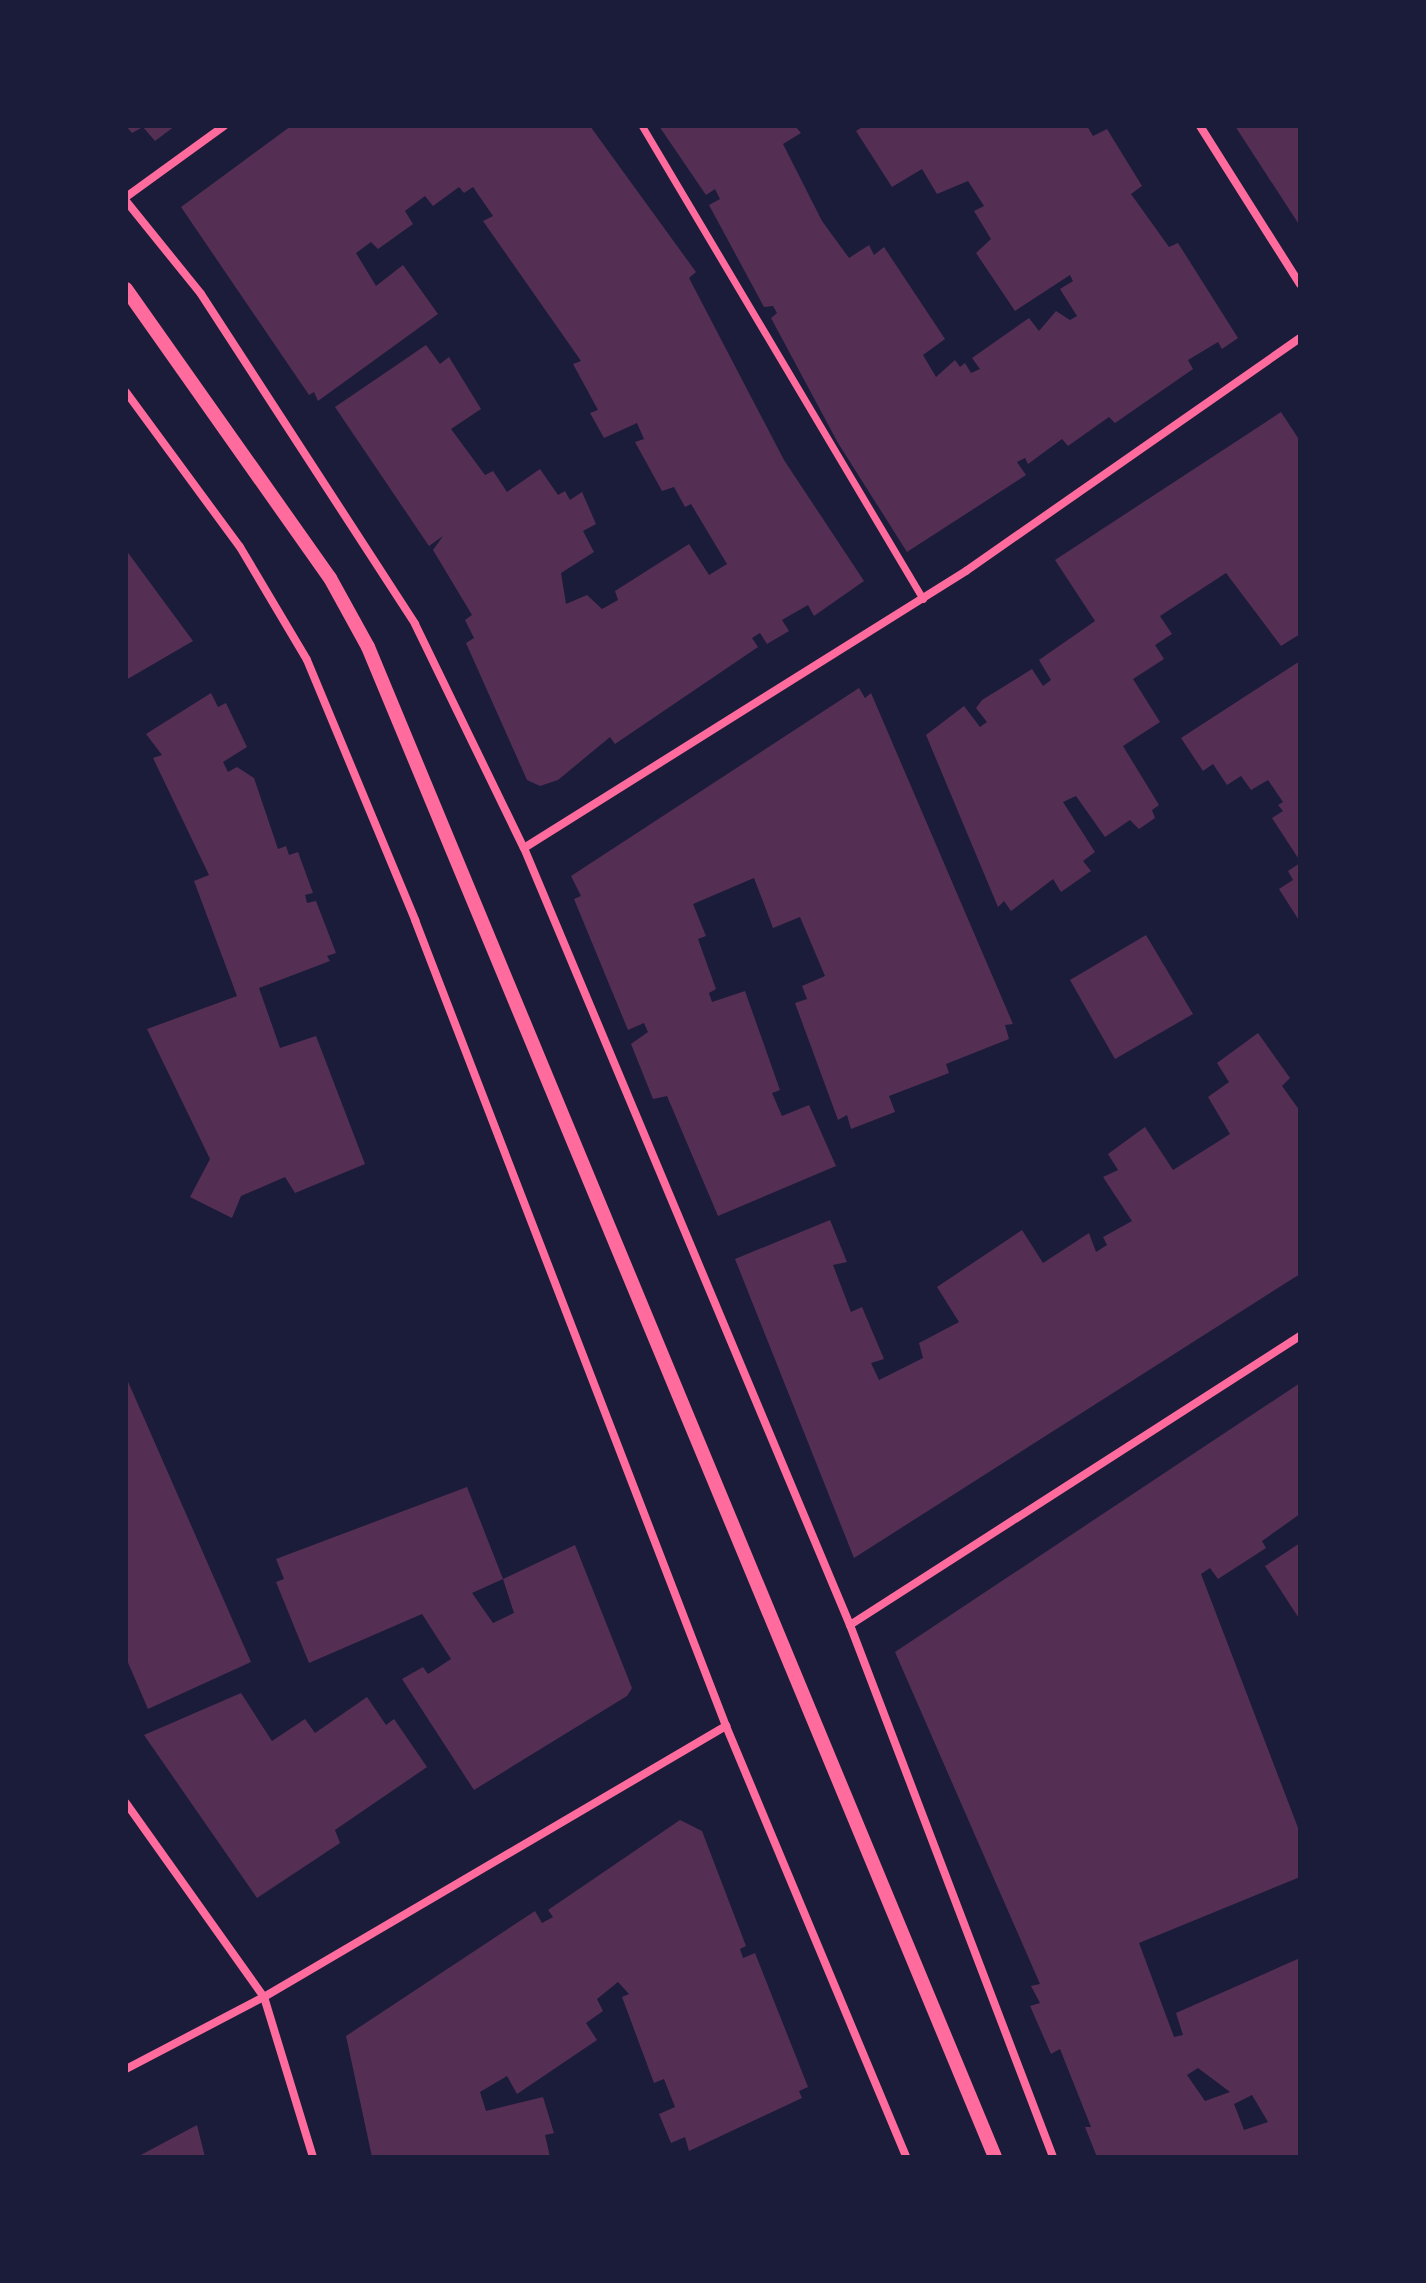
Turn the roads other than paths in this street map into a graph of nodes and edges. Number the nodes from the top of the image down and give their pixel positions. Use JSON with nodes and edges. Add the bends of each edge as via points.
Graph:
{"nodes":[{"id":1,"x":224,"y":126,"type":"edge"},
{"id":2,"x":642,"y":126,"type":"edge"},
{"id":3,"x":1200,"y":126,"type":"edge"},
{"id":4,"x":126,"y":199,"type":"edge"},
{"id":5,"x":1300,"y":284,"type":"edge"},
{"id":6,"x":126,"y":289,"type":"edge"},
{"id":7,"x":1300,"y":338,"type":"edge"},
{"id":8,"x":126,"y":392,"type":"edge"},
{"id":9,"x":923,"y":599,"type":"junction"},
{"id":10,"x":524,"y":848,"type":"junction"},
{"id":11,"x":1300,"y":1336,"type":"edge"},
{"id":12,"x":850,"y":1625,"type":"junction"},
{"id":13,"x":726,"y":1726,"type":"junction"},
{"id":14,"x":126,"y":1803,"type":"edge"},
{"id":15,"x":264,"y":1997,"type":"junction"},
{"id":16,"x":126,"y":2069,"type":"edge"},
{"id":17,"x":313,"y":2157,"type":"edge"},
{"id":18,"x":906,"y":2157,"type":"edge"},
{"id":19,"x":995,"y":2157,"type":"edge"},
{"id":20,"x":1053,"y":2157,"type":"edge"}],
"edges":[{"from":1,"to":4,"type":"street"},
{"from":2,"to":9,"type":"street"},
{"from":3,"to":5,"type":"street"},
{"from":4,"to":10,"type":"street","via":[[201,294],[415,624]]},
{"from":6,"to":19,"type":"street","via":[[330,578],[368,647]]},
{"from":7,"to":9,"type":"street"},
{"from":8,"to":13,"type":"street","via":[[240,547],[307,660],[415,920]]},
{"from":9,"to":10,"type":"street"},
{"from":10,"to":12,"type":"street"},
{"from":11,"to":12,"type":"street"},
{"from":12,"to":20,"type":"street"},
{"from":13,"to":15,"type":"street"},
{"from":13,"to":18,"type":"street"},
{"from":14,"to":15,"type":"street"},
{"from":15,"to":16,"type":"street"},
{"from":15,"to":17,"type":"street"}]}
